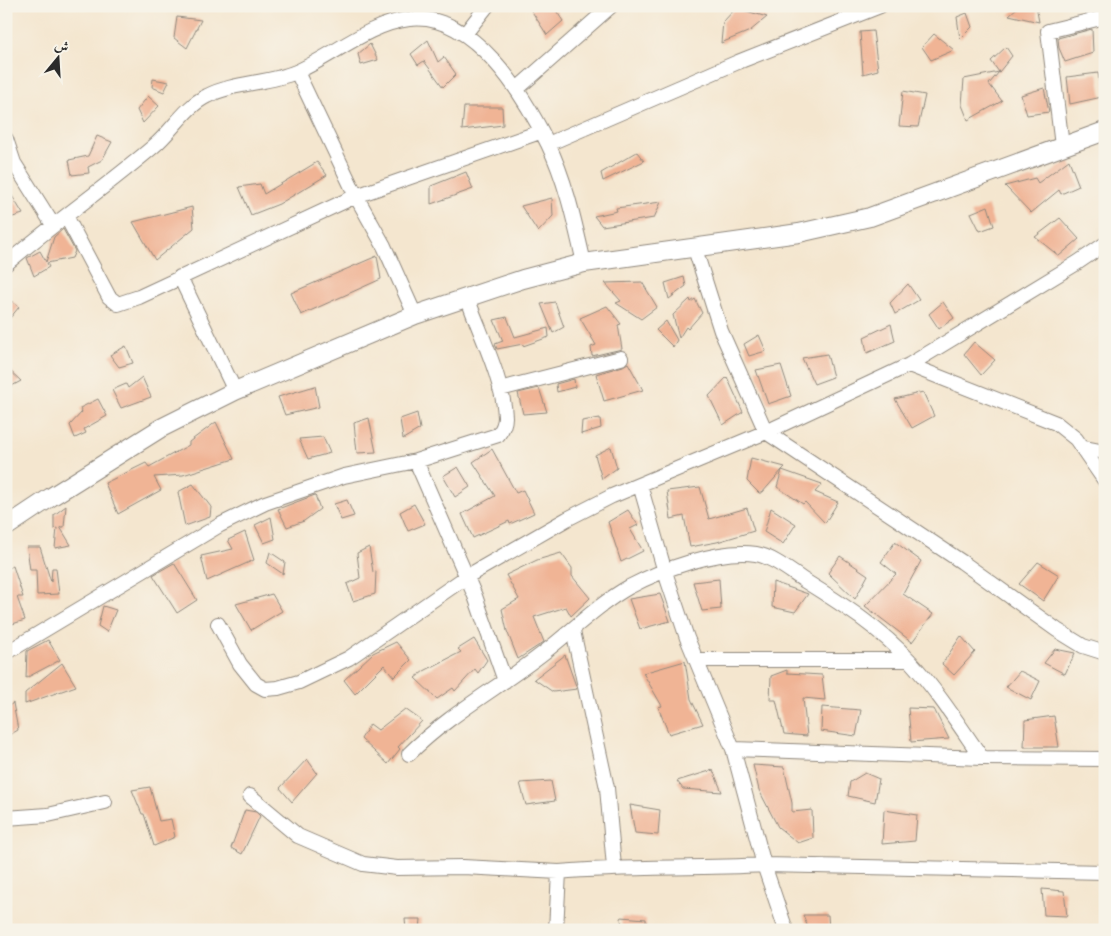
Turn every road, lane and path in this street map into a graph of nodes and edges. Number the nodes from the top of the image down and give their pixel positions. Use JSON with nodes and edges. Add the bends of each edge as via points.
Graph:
{"nodes":[{"id":1,"x":487,"y":6,"type":"edge"},
{"id":2,"x":611,"y":6,"type":"edge"},
{"id":3,"x":880,"y":6,"type":"edge"},
{"id":4,"x":1105,"y":17,"type":"edge"},
{"id":5,"x":465,"y":34,"type":"junction"},
{"id":6,"x":297,"y":72,"type":"junction"},
{"id":7,"x":517,"y":89,"type":"junction"},
{"id":8,"x":1105,"y":131,"type":"edge"},
{"id":9,"x":544,"y":138,"type":"junction"},
{"id":10,"x":6,"y":139,"type":"edge"},
{"id":11,"x":1062,"y":146,"type":"junction"},
{"id":12,"x":356,"y":196,"type":"junction"},
{"id":13,"x":66,"y":216,"type":"junction"},
{"id":14,"x":53,"y":225,"type":"junction"},
{"id":15,"x":1105,"y":244,"type":"edge"},
{"id":16,"x":695,"y":249,"type":"junction"},
{"id":17,"x":6,"y":264,"type":"edge"},
{"id":18,"x":584,"y":264,"type":"junction"},
{"id":19,"x":180,"y":277,"type":"junction"},
{"id":20,"x":467,"y":297,"type":"junction"},
{"id":21,"x":415,"y":315,"type":"junction"},
{"id":22,"x":621,"y":358,"type":"dead end"},
{"id":23,"x":909,"y":365,"type":"junction"},
{"id":24,"x":500,"y":389,"type":"junction"},
{"id":25,"x":235,"y":391,"type":"junction"},
{"id":26,"x":766,"y":432,"type":"junction"},
{"id":27,"x":1084,"y":448,"type":"junction"},
{"id":28,"x":1105,"y":452,"type":"edge"},
{"id":29,"x":416,"y":461,"type":"junction"},
{"id":30,"x":1105,"y":481,"type":"edge"},
{"id":31,"x":640,"y":485,"type":"junction"},
{"id":32,"x":6,"y":527,"type":"edge"},
{"id":33,"x":665,"y":572,"type":"junction"},
{"id":34,"x":466,"y":577,"type":"junction"},
{"id":35,"x":218,"y":624,"type":"dead end"},
{"id":36,"x":573,"y":631,"type":"junction"},
{"id":37,"x":6,"y":653,"type":"edge"},
{"id":38,"x":1105,"y":653,"type":"edge"},
{"id":39,"x":697,"y":660,"type":"junction"},
{"id":40,"x":909,"y":660,"type":"junction"},
{"id":41,"x":505,"y":681,"type":"junction"},
{"id":42,"x":733,"y":749,"type":"junction"},
{"id":43,"x":409,"y":754,"type":"dead end"},
{"id":44,"x":982,"y":758,"type":"junction"},
{"id":45,"x":1105,"y":759,"type":"edge"},
{"id":46,"x":250,"y":796,"type":"dead end"},
{"id":47,"x":105,"y":802,"type":"dead end"},
{"id":48,"x":6,"y":818,"type":"edge"},
{"id":49,"x":764,"y":865,"type":"junction"},
{"id":50,"x":614,"y":867,"type":"junction"},
{"id":51,"x":559,"y":872,"type":"junction"},
{"id":52,"x":1105,"y":872,"type":"edge"},
{"id":53,"x":556,"y":930,"type":"edge"},
{"id":54,"x":786,"y":930,"type":"edge"}],
"edges":[{"from":1,"to":5,"type":"street"},
{"from":2,"to":7,"type":"street"},
{"from":3,"to":9,"type":"street"},
{"from":4,"to":11,"type":"street","via":[[1048,31]]},
{"from":5,"to":6,"type":"street","via":[[428,20],[407,19],[383,26]]},
{"from":5,"to":7,"type":"street"},
{"from":6,"to":12,"type":"street"},
{"from":6,"to":13,"type":"street","via":[[206,96],[154,146]]},
{"from":7,"to":9,"type":"street"},
{"from":8,"to":11,"type":"main road"},
{"from":9,"to":12,"type":"street"},
{"from":9,"to":18,"type":"street","via":[[574,222]]},
{"from":10,"to":14,"type":"street","via":[[20,175]]},
{"from":11,"to":16,"type":"main road","via":[[870,217],[799,233]]},
{"from":12,"to":19,"type":"street"},
{"from":12,"to":21,"type":"street","via":[[384,246]]},
{"from":13,"to":14,"type":"street"},
{"from":13,"to":19,"type":"street","via":[[113,302],[125,302]]},
{"from":14,"to":17,"type":"street"},
{"from":15,"to":23,"type":"street"},
{"from":16,"to":18,"type":"main road"},
{"from":16,"to":26,"type":"street","via":[[721,331]]},
{"from":18,"to":20,"type":"main road"},
{"from":19,"to":25,"type":"street"},
{"from":20,"to":21,"type":"main road"},
{"from":20,"to":24,"type":"street"},
{"from":21,"to":25,"type":"main road"},
{"from":22,"to":24,"type":"street"},
{"from":23,"to":26,"type":"street"},
{"from":23,"to":27,"type":"street","via":[[1056,423]]},
{"from":24,"to":29,"type":"street","via":[[505,417],[498,435]]},
{"from":25,"to":32,"type":"main road","via":[[161,428]]},
{"from":26,"to":31,"type":"street"},
{"from":26,"to":38,"type":"street","via":[[1058,630],[1083,646]]},
{"from":27,"to":28,"type":"street"},
{"from":27,"to":30,"type":"street"},
{"from":29,"to":34,"type":"street"},
{"from":29,"to":37,"type":"street","via":[[344,476],[265,503],[212,529]]},
{"from":31,"to":33,"type":"street"},
{"from":31,"to":34,"type":"street","via":[[567,519]]},
{"from":33,"to":36,"type":"street","via":[[609,600]]},
{"from":33,"to":39,"type":"street"},
{"from":33,"to":40,"type":"street","via":[[716,556],[756,554],[775,562],[842,604]]},
{"from":34,"to":35,"type":"street","via":[[349,658],[299,682],[278,688],[265,689],[256,684],[240,664]]},
{"from":34,"to":41,"type":"street"},
{"from":36,"to":41,"type":"street"},
{"from":36,"to":50,"type":"street","via":[[607,788]]},
{"from":39,"to":40,"type":"street"},
{"from":39,"to":42,"type":"street"},
{"from":40,"to":44,"type":"street","via":[[942,698]]},
{"from":41,"to":43,"type":"street","via":[[429,734]]},
{"from":42,"to":44,"type":"street"},
{"from":42,"to":49,"type":"street"},
{"from":44,"to":45,"type":"street"},
{"from":46,"to":51,"type":"street","via":[[298,836],[363,864],[397,868],[463,867]]},
{"from":47,"to":48,"type":"street","via":[[48,815]]},
{"from":49,"to":50,"type":"street"},
{"from":49,"to":52,"type":"street"},
{"from":49,"to":54,"type":"street"},
{"from":50,"to":51,"type":"street"},
{"from":51,"to":53,"type":"street"}]}
